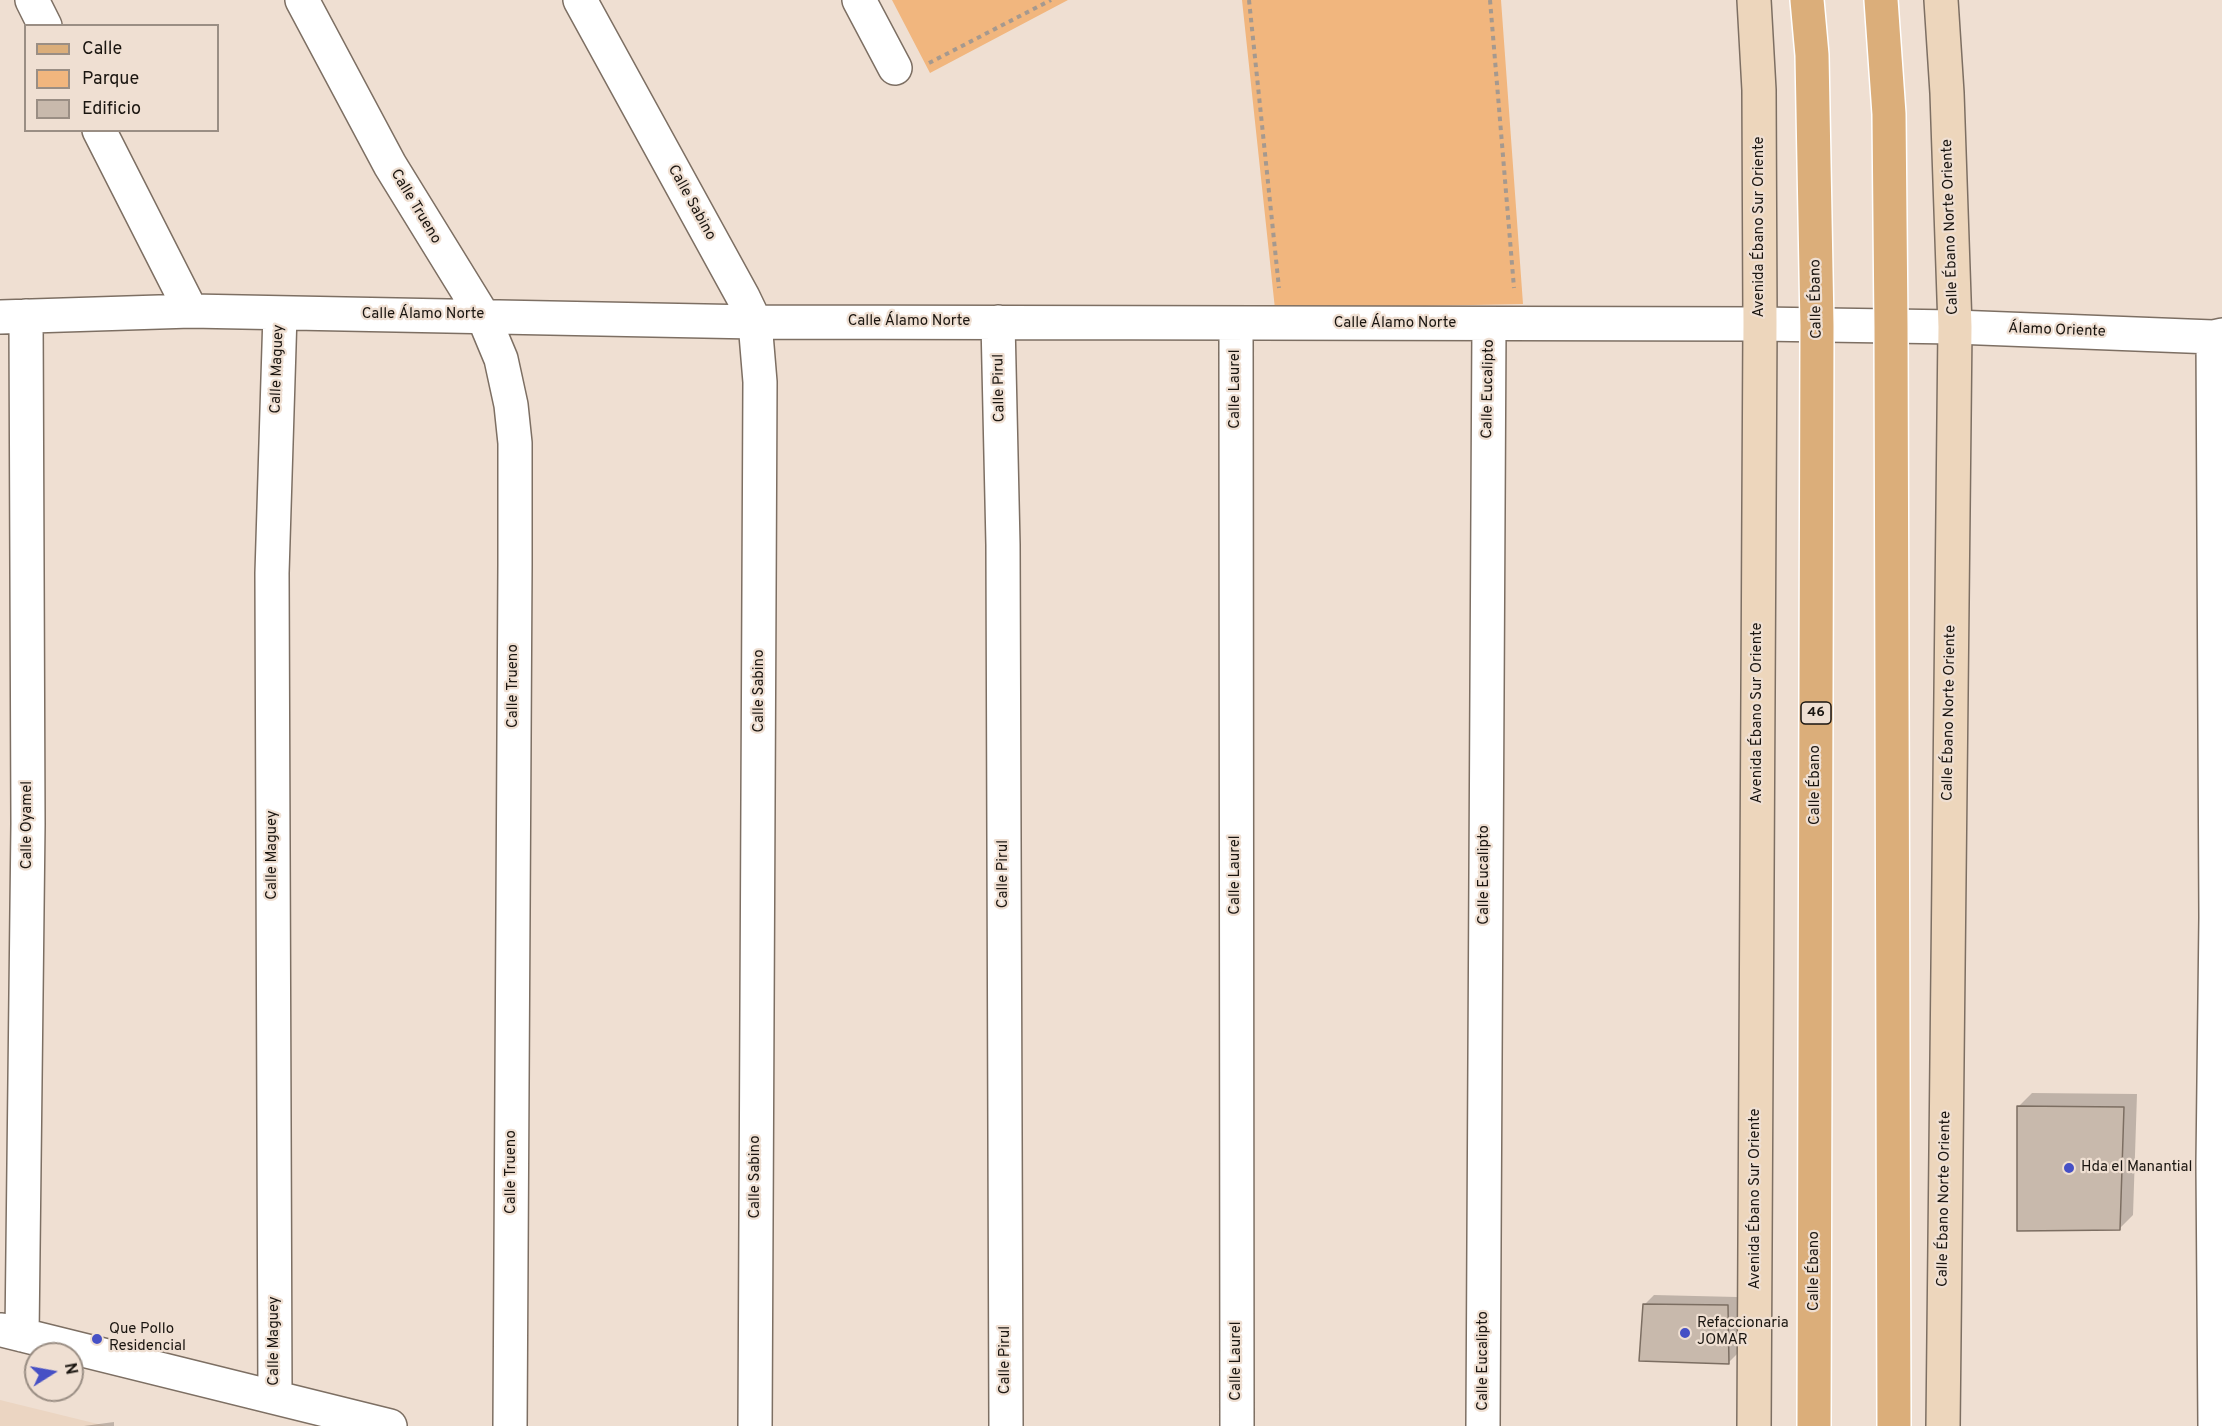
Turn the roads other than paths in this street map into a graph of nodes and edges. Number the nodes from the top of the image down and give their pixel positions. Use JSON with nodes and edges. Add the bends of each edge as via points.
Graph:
{"nodes":[{"id":1,"x":32,"y":0,"type":"edge"},
{"id":2,"x":302,"y":0,"type":"edge"},
{"id":3,"x":580,"y":0,"type":"edge"},
{"id":4,"x":859,"y":0,"type":"edge"},
{"id":5,"x":1754,"y":0,"type":"edge"},
{"id":6,"x":1807,"y":0,"type":"edge"},
{"id":7,"x":1881,"y":0,"type":"edge"},
{"id":8,"x":1941,"y":0,"type":"edge"},
{"id":9,"x":44,"y":24,"type":"edge"},
{"id":10,"x":895,"y":68,"type":"road end"},
{"id":11,"x":100,"y":132,"type":"edge"},
{"id":12,"x":191,"y":311,"type":"junction"},
{"id":13,"x":280,"y":314,"type":"junction"},
{"id":14,"x":483,"y":316,"type":"junction"},
{"id":15,"x":13,"y":317,"type":"edge"},
{"id":16,"x":755,"y":322,"type":"junction"},
{"id":17,"x":998,"y":322,"type":"junction"},
{"id":18,"x":1236,"y":324,"type":"junction"},
{"id":19,"x":1760,"y":324,"type":"junction"},
{"id":20,"x":1503,"y":325,"type":"junction"},
{"id":21,"x":1818,"y":326,"type":"junction"},
{"id":22,"x":1891,"y":327,"type":"junction"},
{"id":23,"x":1955,"y":327,"type":"junction"},
{"id":24,"x":2217,"y":336,"type":"edge"},
{"id":25,"x":14,"y":820,"type":"edge"},
{"id":26,"x":2219,"y":917,"type":"edge"},
{"id":27,"x":12,"y":1076,"type":"edge"},
{"id":28,"x":2217,"y":1164,"type":"edge"},
{"id":29,"x":11,"y":1332,"type":"edge"},
{"id":30,"x":275,"y":1396,"type":"junction"},
{"id":31,"x":2217,"y":1409,"type":"edge"},
{"id":32,"x":390,"y":1426,"type":"edge"},
{"id":33,"x":510,"y":1426,"type":"edge"},
{"id":34,"x":755,"y":1426,"type":"edge"},
{"id":35,"x":1006,"y":1426,"type":"edge"},
{"id":36,"x":1237,"y":1426,"type":"edge"},
{"id":37,"x":1483,"y":1426,"type":"edge"},
{"id":38,"x":1754,"y":1426,"type":"edge"},
{"id":39,"x":1814,"y":1426,"type":"edge"},
{"id":40,"x":1894,"y":1426,"type":"edge"},
{"id":41,"x":1942,"y":1426,"type":"edge"}],
"edges":[{"from":1,"to":9,"type":"street"},
{"from":2,"to":14,"type":"street","name":"Calle Trueno","via":[[390,165]]},
{"from":3,"to":16,"type":"street","name":"Calle Sabino"},
{"from":4,"to":10,"type":"street"},
{"from":5,"to":19,"type":"street","name":"Avenida Ébano Sur Oriente","via":[[1760,90]]},
{"from":6,"to":21,"type":"main road","name":"Calle Ébano","number":"46","via":[[1812,55]]},
{"from":7,"to":22,"type":"main road","via":[[1889,114]]},
{"from":8,"to":23,"type":"street","name":"Calle Ébano Norte Oriente"},
{"from":11,"to":12,"type":"street"},
{"from":12,"to":13,"type":"street","name":"Calle Álamo Norte"},
{"from":12,"to":15,"type":"street","name":"Calle Álamo Norte"},
{"from":13,"to":14,"type":"street","name":"Calle Álamo Norte"},
{"from":13,"to":30,"type":"street","name":"Calle Maguey","via":[[272,573]]},
{"from":14,"to":16,"type":"street","name":"Calle Álamo Norte"},
{"from":14,"to":33,"type":"street","name":"Calle Trueno","via":[[501,359],[514,443]]},
{"from":15,"to":25,"type":"street","name":"Calle Oyamel"},
{"from":16,"to":17,"type":"street","name":"Calle Álamo Norte"},
{"from":16,"to":34,"type":"street","name":"Calle Sabino","via":[[760,382],[760,579]]},
{"from":17,"to":18,"type":"street","name":"Calle Álamo Norte"},
{"from":17,"to":35,"type":"street","name":"Calle Pirul","via":[[1003,545]]},
{"from":18,"to":20,"type":"street","name":"Calle Álamo Norte"},
{"from":18,"to":36,"type":"street","name":"Calle Laurel"},
{"from":19,"to":20,"type":"street","name":"Calle Álamo Norte"},
{"from":19,"to":21,"type":"street","name":"Calle Álamo Norte"},
{"from":19,"to":38,"type":"street","name":"Avenida Ébano Sur Oriente"},
{"from":20,"to":37,"type":"street","name":"Calle Eucalipto"},
{"from":21,"to":22,"type":"street","name":"Calle Álamo Norte"},
{"from":21,"to":39,"type":"main road","name":"Calle Ébano","number":"46"},
{"from":22,"to":23,"type":"street","name":"Álamo Oriente"},
{"from":22,"to":40,"type":"main road"},
{"from":23,"to":24,"type":"street","name":"Álamo Oriente"},
{"from":23,"to":41,"type":"street","name":"Calle Ébano Norte Oriente"},
{"from":24,"to":26,"type":"street"},
{"from":25,"to":27,"type":"street","name":"Calle Oyamel"},
{"from":26,"to":28,"type":"street"},
{"from":27,"to":29,"type":"street","name":"Calle Oyamel"},
{"from":28,"to":31,"type":"street"},
{"from":29,"to":30,"type":"street"},
{"from":30,"to":32,"type":"street"}]}
